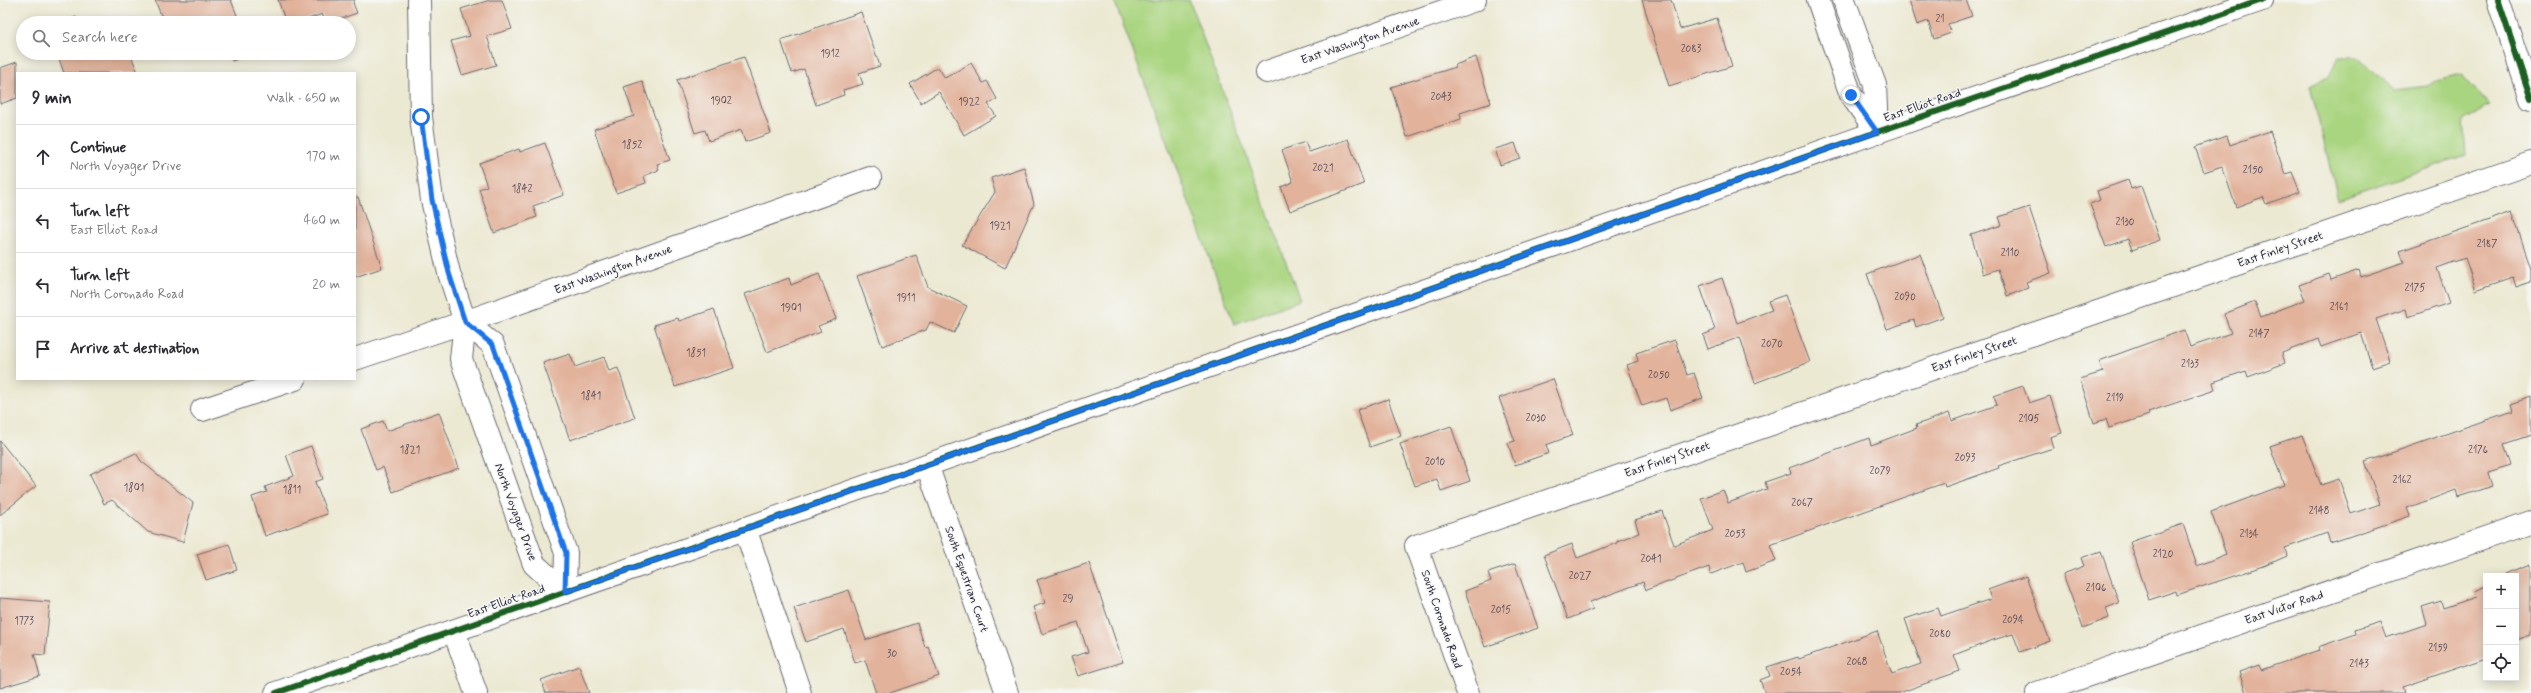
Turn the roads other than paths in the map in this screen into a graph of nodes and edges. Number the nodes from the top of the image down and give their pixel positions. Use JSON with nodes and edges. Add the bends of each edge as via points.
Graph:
{"nodes":[{"id":1,"x":419,"y":0,"type":"edge"},
{"id":2,"x":1474,"y":0,"type":"edge"},
{"id":3,"x":1818,"y":0,"type":"edge"},
{"id":4,"x":1844,"y":0,"type":"edge"},
{"id":5,"x":2262,"y":0,"type":"edge"},
{"id":6,"x":2498,"y":0,"type":"edge"},
{"id":7,"x":1268,"y":72,"type":"dead end"},
{"id":8,"x":2531,"y":99,"type":"edge"},
{"id":9,"x":1877,"y":132,"type":"junction"},
{"id":10,"x":2531,"y":162,"type":"edge"},
{"id":11,"x":870,"y":178,"type":"dead end"},
{"id":12,"x":465,"y":322,"type":"junction"},
{"id":13,"x":356,"y":359,"type":"edge"},
{"id":14,"x":292,"y":380,"type":"edge"},
{"id":15,"x":202,"y":410,"type":"dead end"},
{"id":16,"x":927,"y":465,"type":"junction"},
{"id":17,"x":2531,"y":522,"type":"edge"},
{"id":18,"x":745,"y":528,"type":"junction"},
{"id":19,"x":1416,"y":546,"type":"joint"},
{"id":20,"x":565,"y":592,"type":"junction"},
{"id":21,"x":454,"y":631,"type":"junction"},
{"id":22,"x":276,"y":693,"type":"edge"},
{"id":23,"x":476,"y":693,"type":"edge"},
{"id":24,"x":800,"y":693,"type":"edge"},
{"id":25,"x":1007,"y":693,"type":"edge"},
{"id":26,"x":1468,"y":693,"type":"edge"},
{"id":27,"x":2037,"y":693,"type":"edge"}],
"edges":[{"from":1,"to":12,"type":"street","name":"North Voyager Drive","via":[[421,117],[432,200],[449,273]]},
{"from":2,"to":7,"type":"street","name":"East Washington Avenue"},
{"from":3,"to":9,"type":"street","via":[[1851,95]]},
{"from":4,"to":9,"type":"street","via":[[1875,85]]},
{"from":5,"to":9,"type":"street","name":"East Elliot Road"},
{"from":6,"to":8,"type":"street"},
{"from":9,"to":16,"type":"street","name":"East Elliot Road"},
{"from":10,"to":19,"type":"street","name":"East Finley Street"},
{"from":11,"to":12,"type":"street","name":"East Washington Avenue"},
{"from":12,"to":13,"type":"street","name":"East Washington Avenue"},
{"from":12,"to":20,"type":"street","via":[[493,345],[566,553]]},
{"from":12,"to":20,"type":"street","name":"North Voyager Drive","via":[[461,359],[534,564]]},
{"from":14,"to":15,"type":"street"},
{"from":16,"to":18,"type":"street","name":"East Elliot Road"},
{"from":16,"to":25,"type":"street","name":"South Equestrian Court"},
{"from":17,"to":27,"type":"street","name":"East Victor Road"},
{"from":18,"to":20,"type":"street","name":"East Elliot Road"},
{"from":18,"to":24,"type":"street"},
{"from":19,"to":26,"type":"street","name":"South Coronado Road"},
{"from":20,"to":21,"type":"street","name":"East Elliot Road"},
{"from":21,"to":22,"type":"street","name":"East Elliot Road"},
{"from":21,"to":23,"type":"street"}]}
